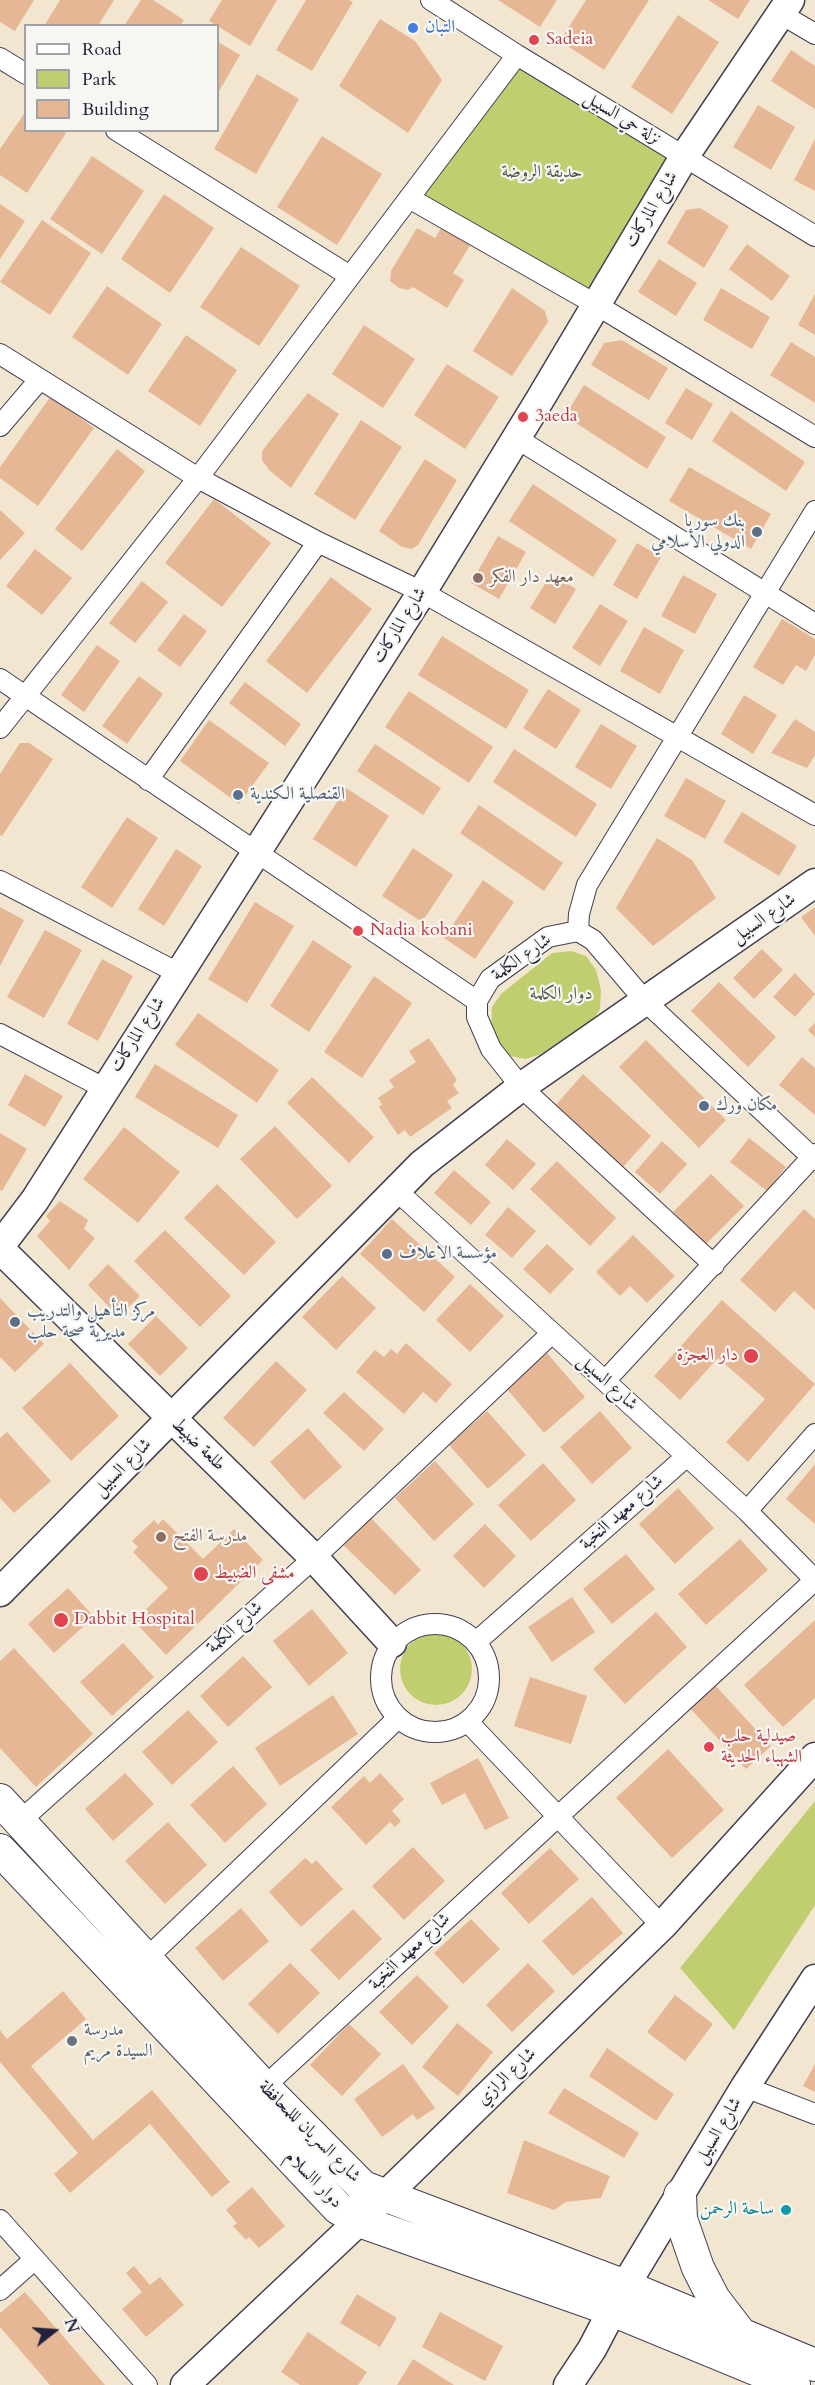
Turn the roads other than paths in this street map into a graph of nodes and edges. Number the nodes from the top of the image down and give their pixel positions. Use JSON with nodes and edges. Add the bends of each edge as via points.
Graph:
{"nodes":[{"id":1,"x":431,"y":0,"type":"edge"},
{"id":2,"x":785,"y":7,"type":"edge"},
{"id":3,"x":815,"y":34,"type":"edge"},
{"id":4,"x":517,"y":56,"type":"junction"},
{"id":5,"x":0,"y":58,"type":"edge"},
{"id":6,"x":24,"y":73,"type":"edge"},
{"id":7,"x":119,"y":132,"type":"edge"},
{"id":8,"x":684,"y":157,"type":"junction"},
{"id":9,"x":409,"y":198,"type":"junction"},
{"id":10,"x":815,"y":236,"type":"edge"},
{"id":11,"x":350,"y":276,"type":"junction"},
{"id":12,"x":595,"y":304,"type":"junction"},
{"id":13,"x":0,"y":354,"type":"edge"},
{"id":14,"x":40,"y":379,"type":"junction"},
{"id":15,"x":0,"y":426,"type":"edge"},
{"id":16,"x":815,"y":437,"type":"edge"},
{"id":17,"x":516,"y":438,"type":"junction"},
{"id":18,"x":198,"y":478,"type":"junction"},
{"id":19,"x":815,"y":511,"type":"edge"},
{"id":20,"x":318,"y":542,"type":"junction"},
{"id":21,"x":422,"y":592,"type":"junction"},
{"id":22,"x":764,"y":594,"type":"junction"},
{"id":23,"x":815,"y":624,"type":"edge"},
{"id":24,"x":0,"y":679,"type":"edge"},
{"id":25,"x":24,"y":696,"type":"junction"},
{"id":26,"x":0,"y":728,"type":"edge"},
{"id":27,"x":678,"y":736,"type":"junction"},
{"id":28,"x":148,"y":780,"type":"junction"},
{"id":29,"x":815,"y":815,"type":"edge"},
{"id":30,"x":255,"y":853,"type":"junction"},
{"id":31,"x":0,"y":881,"type":"edge"},
{"id":32,"x":815,"y":884,"type":"edge"},
{"id":33,"x":578,"y":932,"type":"junction"},
{"id":34,"x":178,"y":973,"type":"junction"},
{"id":35,"x":477,"y":1001,"type":"junction"},
{"id":36,"x":646,"y":1002,"type":"junction"},
{"id":37,"x":0,"y":1034,"type":"edge"},
{"id":38,"x":521,"y":1087,"type":"junction"},
{"id":39,"x":104,"y":1088,"type":"junction"},
{"id":40,"x":814,"y":1157,"type":"edge"},
{"id":41,"x":396,"y":1190,"type":"junction"},
{"id":42,"x":0,"y":1248,"type":"edge"},
{"id":43,"x":714,"y":1265,"type":"junction"},
{"id":44,"x":552,"y":1333,"type":"junction"},
{"id":45,"x":605,"y":1381,"type":"junction"},
{"id":46,"x":171,"y":1419,"type":"junction"},
{"id":47,"x":815,"y":1434,"type":"edge"},
{"id":48,"x":687,"y":1456,"type":"junction"},
{"id":49,"x":747,"y":1511,"type":"junction"},
{"id":50,"x":314,"y":1558,"type":"junction"},
{"id":51,"x":815,"y":1580,"type":"edge"},
{"id":52,"x":0,"y":1592,"type":"edge"},
{"id":53,"x":476,"y":1642,"type":"junction"},
{"id":54,"x":393,"y":1643,"type":"junction"},
{"id":55,"x":398,"y":1718,"type":"junction"},
{"id":56,"x":468,"y":1722,"type":"junction"},
{"id":57,"x":815,"y":1756,"type":"edge"},
{"id":58,"x":10,"y":1810,"type":"edge"},
{"id":59,"x":557,"y":1816,"type":"junction"},
{"id":60,"x":0,"y":1850,"type":"edge"},
{"id":61,"x":662,"y":1926,"type":"junction"},
{"id":62,"x":146,"y":1959,"type":"junction"},
{"id":63,"x":815,"y":1978,"type":"edge"},
{"id":64,"x":264,"y":2087,"type":"junction"},
{"id":65,"x":745,"y":2087,"type":"junction"},
{"id":66,"x":815,"y":2114,"type":"edge"},
{"id":67,"x":386,"y":2195,"type":"junction"},
{"id":68,"x":680,"y":2195,"type":"junction"},
{"id":69,"x":0,"y":2220,"type":"edge"},
{"id":70,"x":359,"y":2221,"type":"junction"},
{"id":71,"x":35,"y":2259,"type":"junction"},
{"id":72,"x":0,"y":2290,"type":"edge"},
{"id":73,"x":619,"y":2298,"type":"junction"},
{"id":74,"x":740,"y":2334,"type":"junction"},
{"id":75,"x":815,"y":2365,"type":"edge"},
{"id":76,"x":147,"y":2385,"type":"edge"},
{"id":77,"x":185,"y":2385,"type":"edge"},
{"id":78,"x":568,"y":2385,"type":"edge"},
{"id":79,"x":795,"y":2385,"type":"edge"}],
"edges":[{"from":1,"to":4,"type":"street","name":"نزلة حي السبيل"},
{"from":2,"to":3,"type":"street"},
{"from":2,"to":8,"type":"street","name":"شارع الماركات"},
{"from":4,"to":8,"type":"street","name":"نزلة حي السبيل"},
{"from":4,"to":9,"type":"street"},
{"from":5,"to":6,"type":"street"},
{"from":7,"to":11,"type":"street"},
{"from":8,"to":10,"type":"street","name":"نزلة حي السبيل"},
{"from":8,"to":12,"type":"street","name":"شارع الماركات"},
{"from":9,"to":11,"type":"street"},
{"from":9,"to":12,"type":"street"},
{"from":11,"to":18,"type":"street"},
{"from":12,"to":16,"type":"street"},
{"from":12,"to":17,"type":"street","name":"شارع الماركات"},
{"from":13,"to":14,"type":"street"},
{"from":14,"to":15,"type":"street"},
{"from":14,"to":18,"type":"street"},
{"from":17,"to":21,"type":"street","name":"شارع الماركات"},
{"from":17,"to":22,"type":"street"},
{"from":18,"to":20,"type":"street"},
{"from":18,"to":25,"type":"street"},
{"from":19,"to":22,"type":"street"},
{"from":20,"to":21,"type":"street"},
{"from":20,"to":28,"type":"street"},
{"from":21,"to":27,"type":"street"},
{"from":21,"to":30,"type":"street","name":"شارع الماركات"},
{"from":22,"to":23,"type":"street"},
{"from":22,"to":27,"type":"street"},
{"from":24,"to":25,"type":"street"},
{"from":25,"to":26,"type":"street"},
{"from":25,"to":28,"type":"street"},
{"from":27,"to":29,"type":"street"},
{"from":27,"to":33,"type":"street","via":[[587,885]]},
{"from":28,"to":30,"type":"street"},
{"from":30,"to":34,"type":"street","name":"شارع الماركات"},
{"from":30,"to":35,"type":"street"},
{"from":31,"to":34,"type":"street"},
{"from":32,"to":36,"type":"street","name":"شارع السبيل"},
{"from":33,"to":35,"type":"street","name":"شارع الكلمة","via":[[561,932],[534,946],[490,979]]},
{"from":33,"to":36,"type":"street","via":[[593,940]]},
{"from":34,"to":39,"type":"street","name":"شارع الماركات"},
{"from":35,"to":38,"type":"street","via":[[477,1017],[491,1049]]},
{"from":36,"to":38,"type":"street","name":"شارع السبيل"},
{"from":36,"to":40,"type":"street"},
{"from":37,"to":39,"type":"street"},
{"from":38,"to":41,"type":"street","name":"شارع السبيل","via":[[422,1164]]},
{"from":38,"to":43,"type":"street"},
{"from":39,"to":42,"type":"street","name":"شارع الماركات","via":[[35,1200]]},
{"from":40,"to":43,"type":"street"},
{"from":41,"to":44,"type":"street","name":"شارع السبيل"},
{"from":41,"to":46,"type":"street","name":"شارع السبيل"},
{"from":42,"to":46,"type":"street","name":"طلعة ضبيط"},
{"from":43,"to":45,"type":"street"},
{"from":44,"to":45,"type":"street","name":"شارع السبيل"},
{"from":44,"to":50,"type":"street","name":"شارع الكلمة"},
{"from":45,"to":48,"type":"street","name":"شارع السبيل"},
{"from":46,"to":50,"type":"street","name":"طلعة ضبيط"},
{"from":46,"to":52,"type":"street","name":"شارع السبيل"},
{"from":47,"to":49,"type":"street"},
{"from":48,"to":49,"type":"street","name":"شارع السبيل"},
{"from":48,"to":53,"type":"street","name":"شارع معهد النخبة"},
{"from":49,"to":51,"type":"street","name":"شارع السبيل"},
{"from":50,"to":54,"type":"street","name":"طلعة ضبيط"},
{"from":50,"to":58,"type":"street","name":"شارع الكلمة"},
{"from":51,"to":59,"type":"street","name":"شارع معهد النخبة"},
{"from":53,"to":54,"type":"street","via":[[449,1625],[433,1624],[417,1627]]},
{"from":53,"to":56,"type":"street","via":[[486,1657],[490,1675],[488,1693]]},
{"from":54,"to":55,"type":"street","via":[[381,1676],[388,1706]]},
{"from":55,"to":56,"type":"street","via":[[410,1727],[440,1733]]},
{"from":55,"to":62,"type":"street"},
{"from":56,"to":59,"type":"street"},
{"from":57,"to":61,"type":"street","name":"شارع الرازي"},
{"from":58,"to":62,"type":"main road","name":"شارع السريان لللمحافظة"},
{"from":59,"to":61,"type":"street"},
{"from":59,"to":64,"type":"street","name":"شارع معهد النخبة"},
{"from":60,"to":70,"type":"main road","name":"دوار االسلام","via":[[338,2208]]},
{"from":61,"to":67,"type":"street","name":"شارع الرازي"},
{"from":62,"to":64,"type":"main road","name":"شارع السريان لللمحافظة"},
{"from":63,"to":65,"type":"street","name":"شارع السبيل"},
{"from":64,"to":67,"type":"main road","name":"شارع السريان لللمحافظة","via":[[363,2187]]},
{"from":65,"to":66,"type":"street"},
{"from":65,"to":68,"type":"street","name":"شارع السبيل"},
{"from":67,"to":70,"type":"street","name":"شارع الرازي"},
{"from":67,"to":73,"type":"main road","name":"شارع السريان لللمحافظة"},
{"from":68,"to":73,"type":"street","name":"شارع السبيل"},
{"from":68,"to":74,"type":"main road","via":[[681,2219],[698,2268],[714,2299]]},
{"from":69,"to":71,"type":"street"},
{"from":70,"to":73,"type":"main road","name":"دوار االسلام"},
{"from":70,"to":77,"type":"street","name":"شارع الرازي"},
{"from":71,"to":72,"type":"street"},
{"from":71,"to":76,"type":"street"},
{"from":73,"to":74,"type":"main road","name":"شارع السريان لللمحافظة"},
{"from":73,"to":78,"type":"street","name":"شارع السبيل"},
{"from":73,"to":79,"type":"main road","name":"دوار االسلام"},
{"from":74,"to":75,"type":"main road","name":"شارع السريان لللمحافظة"}]}
